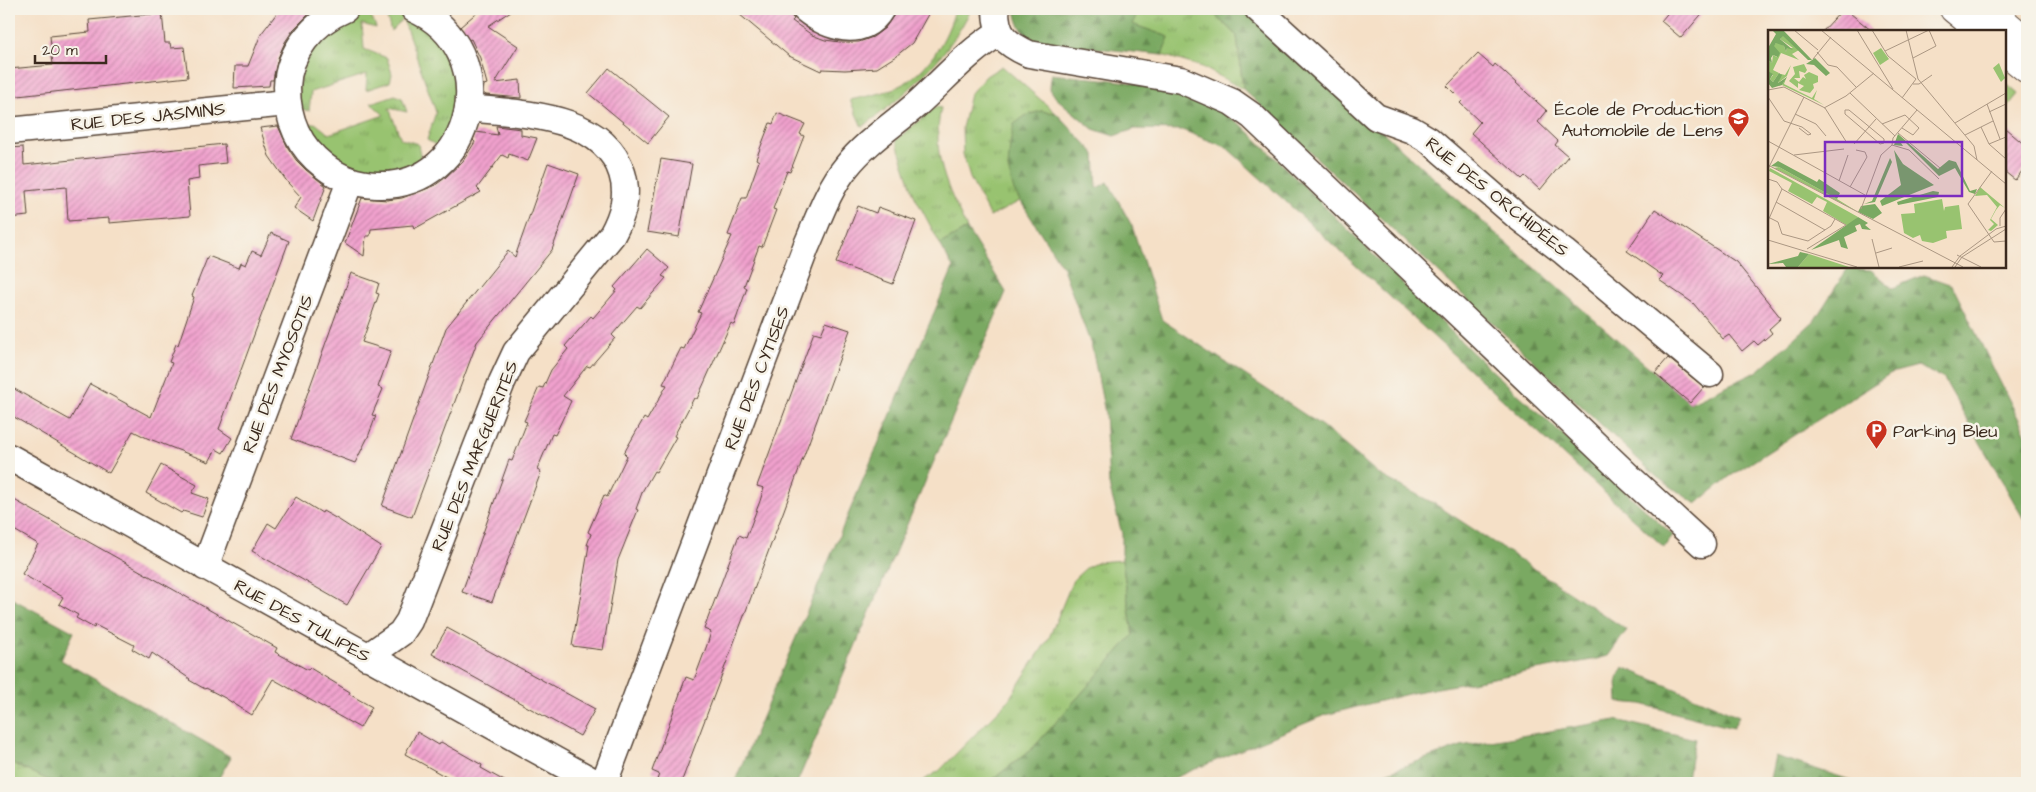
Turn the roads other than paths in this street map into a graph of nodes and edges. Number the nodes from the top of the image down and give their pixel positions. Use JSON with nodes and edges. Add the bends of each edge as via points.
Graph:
{"nodes":[{"id":1,"x":414,"y":9,"type":"edge"},
{"id":2,"x":806,"y":9,"type":"edge"},
{"id":3,"x":881,"y":9,"type":"edge"},
{"id":4,"x":1258,"y":9,"type":"edge"},
{"id":5,"x":1954,"y":9,"type":"edge"},
{"id":6,"x":1988,"y":9,"type":"edge"},
{"id":7,"x":335,"y":11,"type":"edge"},
{"id":8,"x":445,"y":16,"type":"edge"},
{"id":9,"x":998,"y":21,"type":"edge"},
{"id":10,"x":1980,"y":30,"type":"edge"},
{"id":11,"x":2027,"y":42,"type":"edge"},
{"id":12,"x":2006,"y":52,"type":"edge"},
{"id":13,"x":2027,"y":69,"type":"edge"},
{"id":14,"x":287,"y":103,"type":"junction"},
{"id":15,"x":470,"y":108,"type":"junction"},
{"id":16,"x":9,"y":131,"type":"edge"},
{"id":17,"x":350,"y":181,"type":"junction"},
{"id":18,"x":1710,"y":374,"type":"dead end"},
{"id":19,"x":9,"y":457,"type":"edge"},
{"id":20,"x":1702,"y":544,"type":"dead end"},
{"id":21,"x":205,"y":567,"type":"junction"},
{"id":22,"x":367,"y":657,"type":"junction"},
{"id":23,"x":596,"y":783,"type":"edge"},
{"id":24,"x":604,"y":783,"type":"edge"}],
"edges":[{"from":1,"to":8,"type":"street"},
{"from":2,"to":3,"type":"street","via":[[819,20],[844,28],[856,28],[869,22]]},
{"from":4,"to":18,"type":"street","name":"RUE DES ORCHIDÉES","via":[[1376,117],[1429,140]]},
{"from":5,"to":10,"type":"main road"},
{"from":6,"to":11,"type":"main road"},
{"from":7,"to":14,"type":"street","via":[[315,27],[292,61]]},
{"from":8,"to":15,"type":"street","via":[[451,37],[468,70]]},
{"from":9,"to":20,"type":"street","via":[[1014,48],[1029,54],[1181,80],[1232,102],[1252,116]]},
{"from":9,"to":24,"type":"street","name":"RUE DES CYTISES","via":[[916,105],[865,147],[831,190],[806,248]]},
{"from":12,"to":13,"type":"main road"},
{"from":14,"to":16,"type":"street","name":"RUE DES JASMINS"},
{"from":14,"to":17,"type":"street","via":[[292,123],[305,148],[330,172]]},
{"from":15,"to":17,"type":"street","via":[[457,141],[433,168],[410,179],[384,185]]},
{"from":15,"to":22,"type":"street","name":"RUE DES MARGUERITES","via":[[551,119],[598,137],[620,167],[625,199],[621,219],[612,235],[516,352],[409,621],[401,634]]},
{"from":17,"to":21,"type":"street","name":"RUE DES MYOSOTIS"},
{"from":19,"to":21,"type":"street","name":"RUE DES TULIPES"},
{"from":21,"to":22,"type":"street","name":"RUE DES TULIPES"},
{"from":22,"to":23,"type":"street","name":"RUE DES TULIPES"}]}
